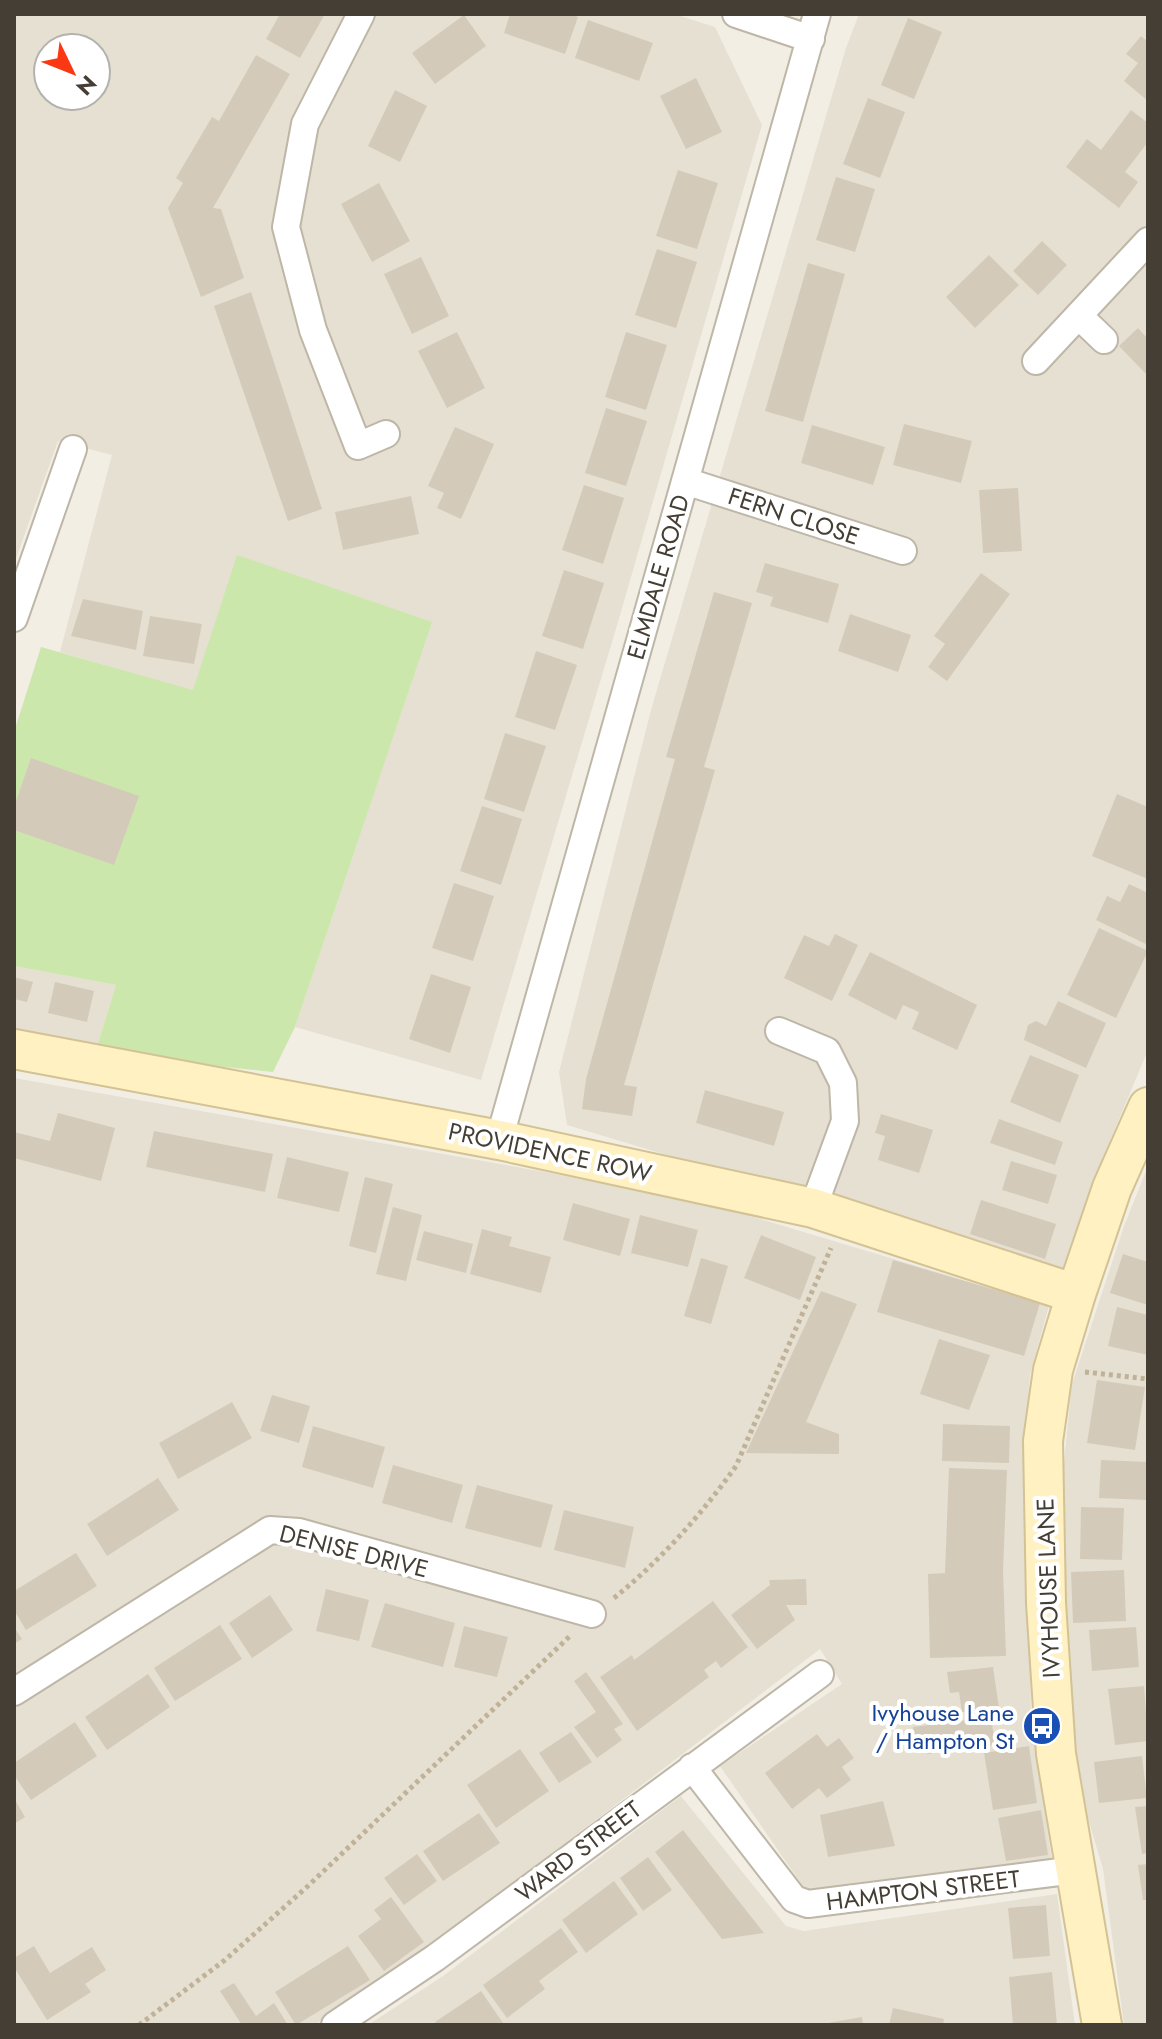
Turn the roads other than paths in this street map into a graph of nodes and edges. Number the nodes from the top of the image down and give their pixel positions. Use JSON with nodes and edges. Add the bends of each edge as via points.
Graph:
{"nodes":[{"id":1,"x":361,"y":14,"type":"edge"},
{"id":2,"x":736,"y":14,"type":"edge"},
{"id":3,"x":814,"y":27,"type":"edge"},
{"id":4,"x":1148,"y":241,"type":"edge"},
{"id":5,"x":1079,"y":316,"type":"junction"},
{"id":6,"x":1104,"y":340,"type":"dead end"},
{"id":7,"x":1036,"y":361,"type":"dead end"},
{"id":8,"x":386,"y":434,"type":"dead end"},
{"id":9,"x":73,"y":449,"type":"dead end"},
{"id":10,"x":685,"y":481,"type":"junction"},
{"id":11,"x":903,"y":551,"type":"dead end"},
{"id":12,"x":14,"y":618,"type":"edge"},
{"id":13,"x":779,"y":1031,"type":"dead end"},
{"id":14,"x":14,"y":1049,"type":"edge"},
{"id":15,"x":1148,"y":1107,"type":"edge"},
{"id":16,"x":499,"y":1140,"type":"junction"},
{"id":17,"x":828,"y":1213,"type":"junction"},
{"id":18,"x":1076,"y":1294,"type":"junction"},
{"id":19,"x":592,"y":1614,"type":"road end"},
{"id":20,"x":820,"y":1674,"type":"dead end"},
{"id":21,"x":14,"y":1692,"type":"edge"},
{"id":22,"x":692,"y":1767,"type":"junction"},
{"id":23,"x":1075,"y":1870,"type":"junction"},
{"id":24,"x":335,"y":2025,"type":"edge"},
{"id":25,"x":1102,"y":2025,"type":"edge"}],
"edges":[{"from":1,"to":8,"type":"street","via":[[305,124],[286,227],[313,330],[358,446]]},
{"from":2,"to":3,"type":"street"},
{"from":3,"to":10,"type":"street","name":"ELMDALE ROAD"},
{"from":4,"to":5,"type":"street"},
{"from":5,"to":6,"type":"street"},
{"from":5,"to":7,"type":"street"},
{"from":9,"to":12,"type":"street"},
{"from":10,"to":11,"type":"street","name":"FERN CLOSE"},
{"from":10,"to":16,"type":"street","name":"ELMDALE ROAD"},
{"from":13,"to":17,"type":"street","via":[[827,1051],[843,1083],[845,1121]]},
{"from":14,"to":16,"type":"street","name":"PROVIDENCE ROW"},
{"from":15,"to":18,"type":"street","name":"IVYHOUSE LANE","via":[[1112,1188]]},
{"from":16,"to":17,"type":"street","name":"PROVIDENCE ROW"},
{"from":17,"to":18,"type":"street","name":"PROVIDENCE ROW"},
{"from":18,"to":23,"type":"street","name":"IVYHOUSE LANE","via":[[1053,1370],[1043,1441],[1056,1754]]},
{"from":19,"to":21,"type":"street","name":"DENISE DRIVE","via":[[299,1532],[270,1530]]},
{"from":20,"to":22,"type":"street","name":"WARD STREET"},
{"from":22,"to":23,"type":"street","name":"HAMPTON STREET","via":[[794,1899],[808,1904]]},
{"from":22,"to":24,"type":"street","name":"WARD STREET","via":[[435,1958]]},
{"from":23,"to":25,"type":"street","name":"IVYHOUSE LANE"}]}
